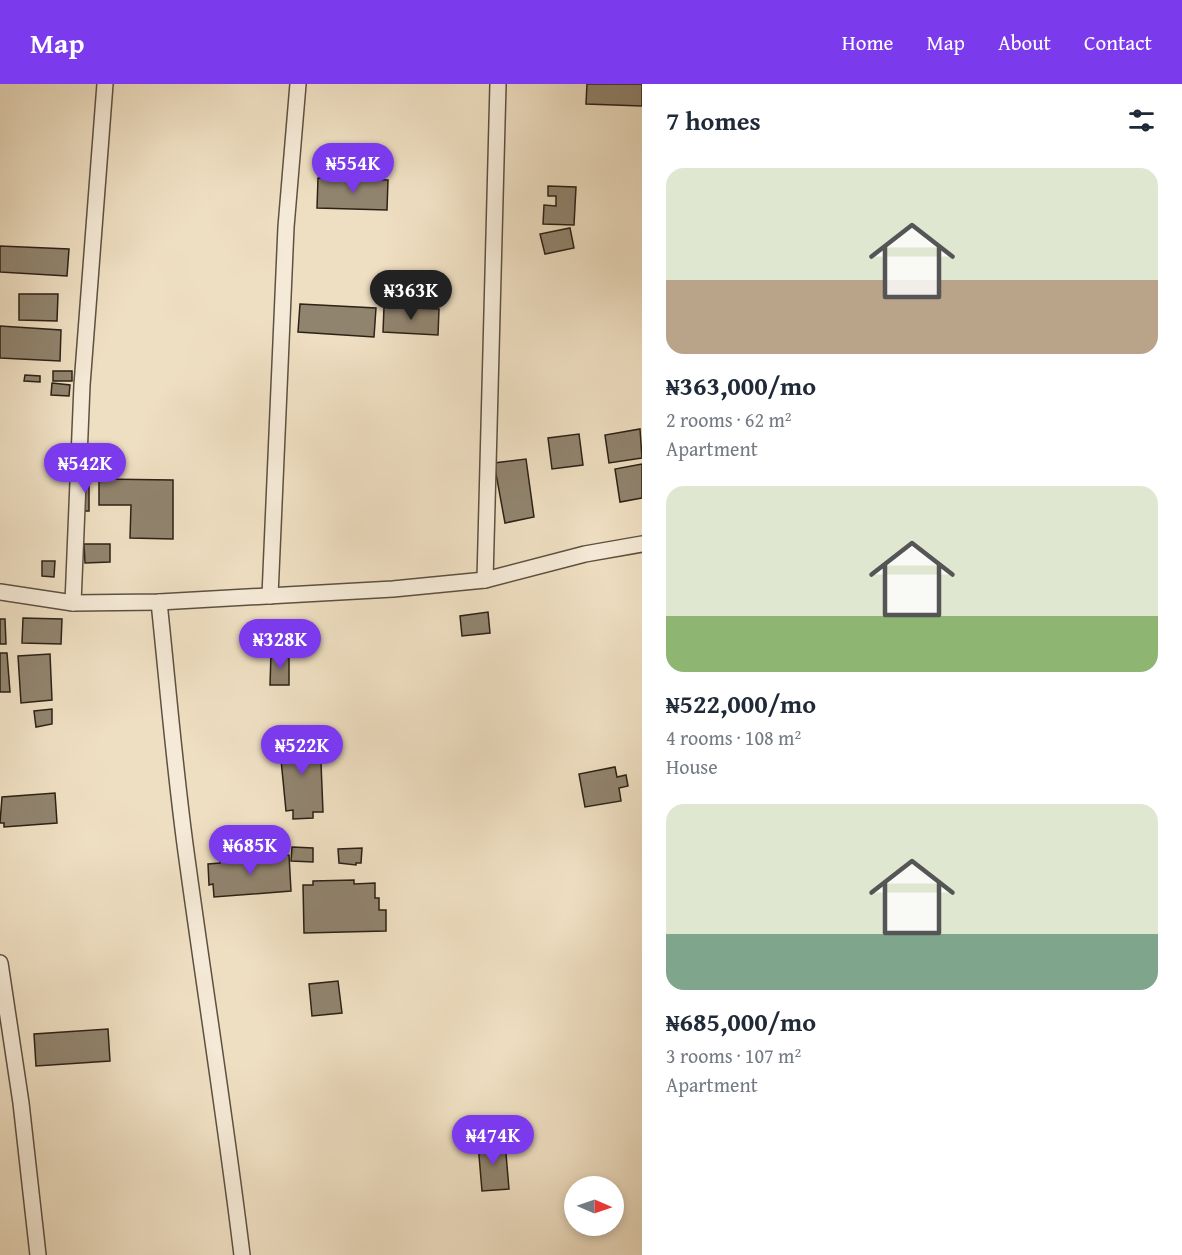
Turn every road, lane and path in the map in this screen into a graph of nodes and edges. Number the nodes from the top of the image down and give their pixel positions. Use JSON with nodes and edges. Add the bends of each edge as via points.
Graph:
{"nodes":[{"id":1,"x":105,"y":84,"type":"edge"},
{"id":2,"x":298,"y":84,"type":"edge"},
{"id":3,"x":498,"y":84,"type":"edge"},
{"id":4,"x":642,"y":544,"type":"edge"},
{"id":5,"x":485,"y":580,"type":"junction"},
{"id":6,"x":0,"y":592,"type":"edge"},
{"id":7,"x":270,"y":596,"type":"junction"},
{"id":8,"x":159,"y":602,"type":"junction"},
{"id":9,"x":73,"y":603,"type":"junction"},
{"id":10,"x":0,"y":963,"type":"edge"},
{"id":11,"x":38,"y":1255,"type":"edge"},
{"id":12,"x":242,"y":1255,"type":"edge"}],
"edges":[{"from":1,"to":9,"type":"street","via":[[82,385]]},
{"from":2,"to":7,"type":"street","via":[[286,227]]},
{"from":3,"to":5,"type":"street"},
{"from":4,"to":5,"type":"street"},
{"from":5,"to":7,"type":"street"},
{"from":6,"to":9,"type":"street"},
{"from":7,"to":8,"type":"street"},
{"from":8,"to":9,"type":"street"},
{"from":8,"to":12,"type":"street","via":[[187,858]]},
{"from":10,"to":11,"type":"street"}]}
